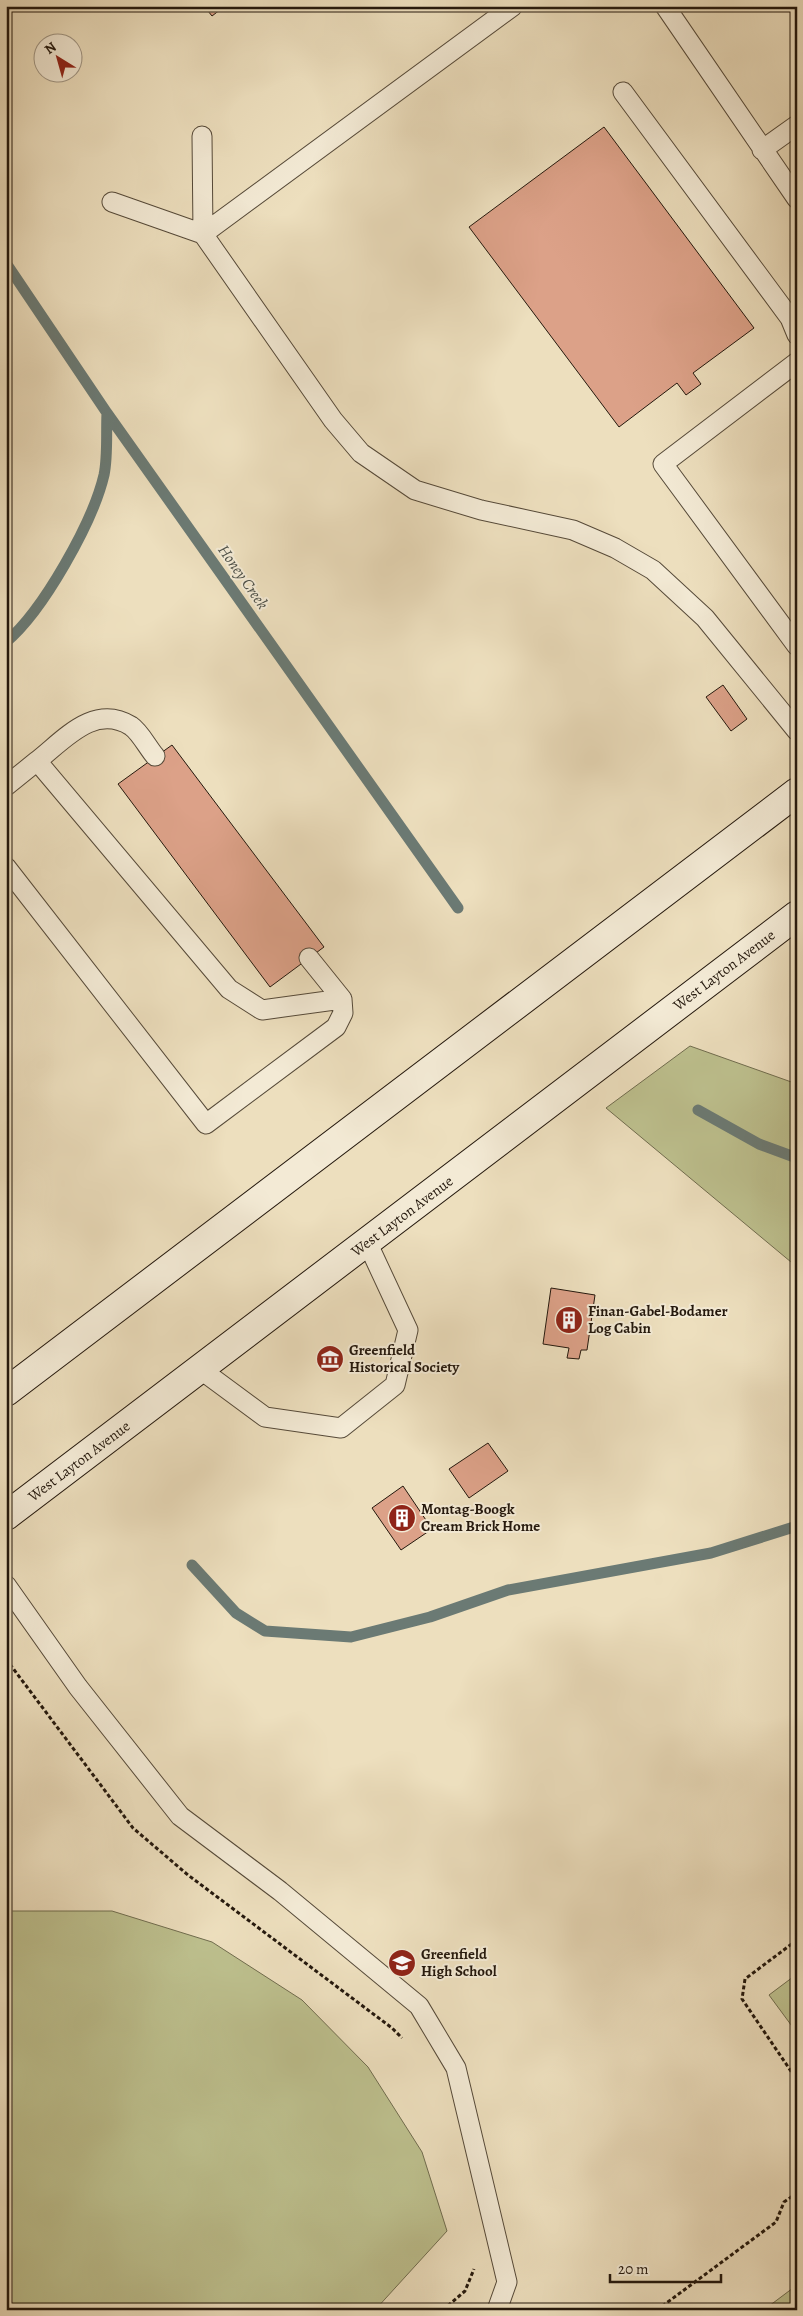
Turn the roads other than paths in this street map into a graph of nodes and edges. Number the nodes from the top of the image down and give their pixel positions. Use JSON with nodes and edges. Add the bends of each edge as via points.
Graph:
{"nodes":[{"id":1,"x":513,"y":6,"type":"edge"},
{"id":2,"x":665,"y":6,"type":"edge"},
{"id":3,"x":622,"y":92,"type":"dead end"},
{"id":4,"x":797,"y":125,"type":"edge"},
{"id":5,"x":202,"y":136,"type":"dead end"},
{"id":6,"x":762,"y":150,"type":"junction"},
{"id":7,"x":797,"y":199,"type":"edge"},
{"id":8,"x":112,"y":202,"type":"dead end"},
{"id":9,"x":203,"y":234,"type":"junction"},
{"id":10,"x":797,"y":335,"type":"edge"},
{"id":11,"x":797,"y":362,"type":"edge"},
{"id":12,"x":797,"y":646,"type":"edge"},
{"id":13,"x":797,"y":732,"type":"edge"},
{"id":14,"x":155,"y":756,"type":"dead end"},
{"id":15,"x":37,"y":761,"type":"junction"},
{"id":16,"x":6,"y":786,"type":"edge"},
{"id":17,"x":797,"y":792,"type":"edge"},
{"id":18,"x":6,"y":867,"type":"edge"},
{"id":19,"x":797,"y":915,"type":"edge"},
{"id":20,"x":309,"y":958,"type":"dead end"},
{"id":21,"x":342,"y":999,"type":"junction"},
{"id":22,"x":367,"y":1242,"type":"junction"},
{"id":23,"x":200,"y":1369,"type":"junction"},
{"id":24,"x":6,"y":1392,"type":"edge"},
{"id":25,"x":6,"y":1516,"type":"edge"},
{"id":26,"x":6,"y":1585,"type":"edge"},
{"id":27,"x":497,"y":2310,"type":"edge"}],
"edges":[{"from":1,"to":9,"type":"lane"},
{"from":2,"to":6,"type":"lane"},
{"from":3,"to":10,"type":"lane","via":[[790,318]]},
{"from":4,"to":6,"type":"lane"},
{"from":5,"to":9,"type":"lane"},
{"from":6,"to":7,"type":"lane"},
{"from":8,"to":9,"type":"lane"},
{"from":9,"to":13,"type":"lane","via":[[333,420],[361,453],[415,490],[481,510],[574,530],[653,570],[705,618]]},
{"from":11,"to":12,"type":"lane","via":[[664,464]]},
{"from":14,"to":15,"type":"lane","via":[[131,726],[104,717],[82,724]]},
{"from":15,"to":16,"type":"lane"},
{"from":15,"to":21,"type":"lane","via":[[229,990],[262,1010]]},
{"from":17,"to":24,"type":"main road"},
{"from":18,"to":21,"type":"lane","via":[[206,1124],[336,1027],[343,1014]]},
{"from":19,"to":22,"type":"main road","name":"West Layton Avenue"},
{"from":20,"to":21,"type":"lane"},
{"from":22,"to":23,"type":"main road","name":"West Layton Avenue"},
{"from":22,"to":23,"type":"lane","via":[[408,1330],[395,1386],[341,1428],[265,1417]]},
{"from":23,"to":25,"type":"main road","name":"West Layton Avenue"},
{"from":26,"to":27,"type":"lane","via":[[78,1687],[180,1816],[280,1891],[419,2006],[456,2068],[507,2282]]}]}
